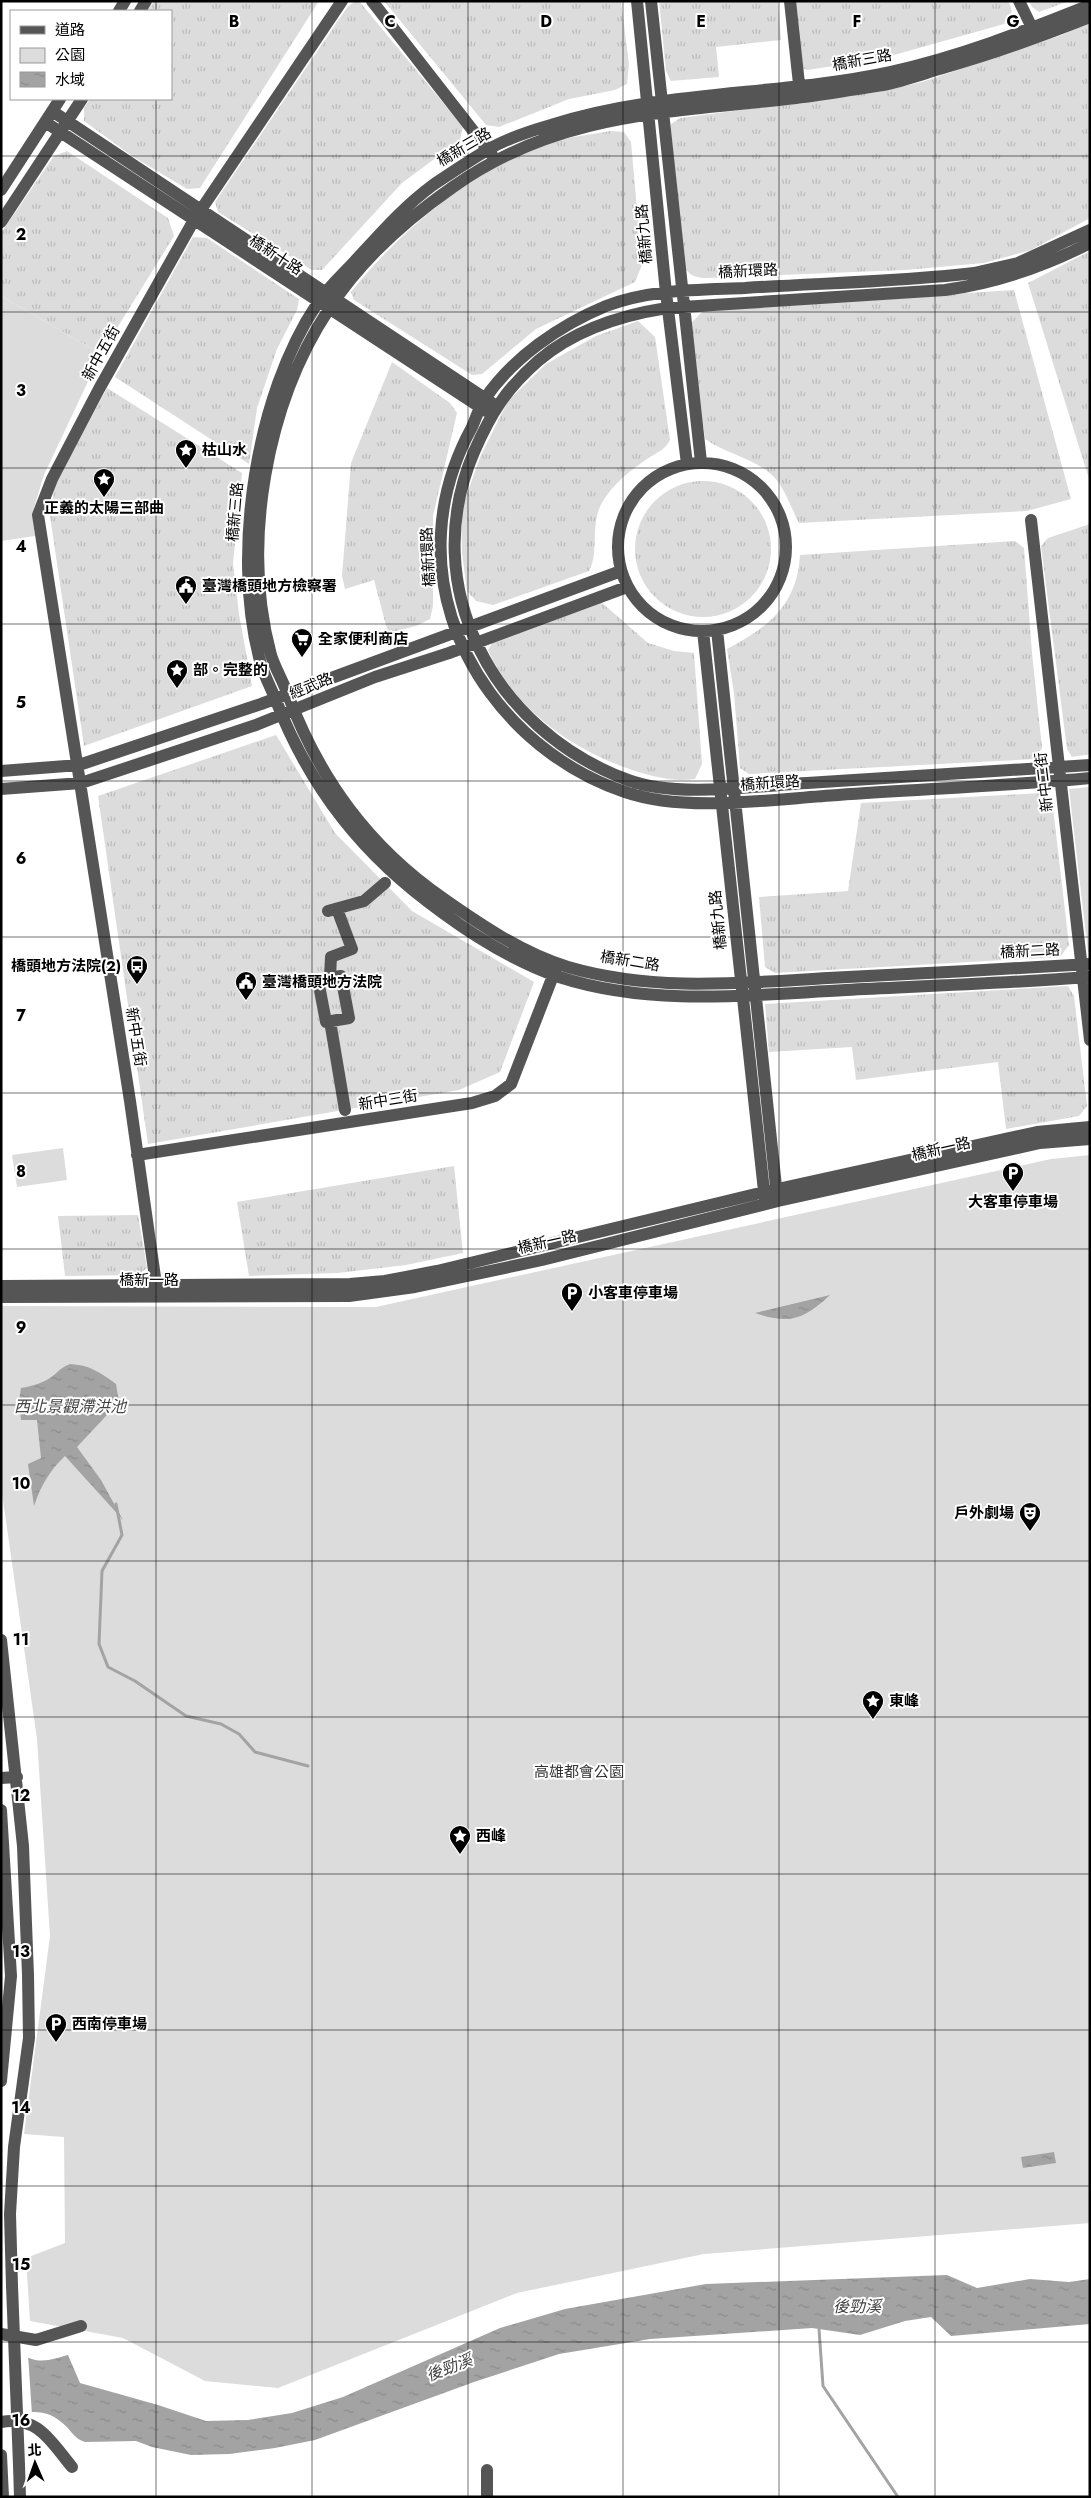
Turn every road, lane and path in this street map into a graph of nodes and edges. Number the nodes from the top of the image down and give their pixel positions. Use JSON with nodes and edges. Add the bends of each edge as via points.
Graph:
{"nodes":[{"id":1,"x":342,"y":1,"type":"edge"},
{"id":2,"x":372,"y":1,"type":"edge"},
{"id":3,"x":636,"y":1,"type":"edge"},
{"id":4,"x":651,"y":1,"type":"edge"},
{"id":5,"x":790,"y":1,"type":"edge"},
{"id":6,"x":1019,"y":1,"type":"edge"},
{"id":7,"x":1090,"y":5,"type":"edge"},
{"id":8,"x":1090,"y":17,"type":"edge"},
{"id":9,"x":1035,"y":33,"type":"junction"},
{"id":10,"x":800,"y":92,"type":"junction"},
{"id":11,"x":59,"y":100,"type":"edge"},
{"id":12,"x":81,"y":100,"type":"edge"},
{"id":13,"x":663,"y":106,"type":"junction"},
{"id":14,"x":649,"y":108,"type":"junction"},
{"id":15,"x":48,"y":116,"type":"junction"},
{"id":16,"x":63,"y":126,"type":"junction"},
{"id":17,"x":491,"y":154,"type":"junction"},
{"id":18,"x":1,"y":190,"type":"edge"},
{"id":19,"x":197,"y":215,"type":"junction"},
{"id":20,"x":1,"y":222,"type":"edge"},
{"id":21,"x":1090,"y":230,"type":"edge"},
{"id":22,"x":1090,"y":242,"type":"edge"},
{"id":23,"x":681,"y":291,"type":"junction"},
{"id":24,"x":666,"y":293,"type":"junction"},
{"id":25,"x":327,"y":301,"type":"junction"},
{"id":26,"x":682,"y":306,"type":"junction"},
{"id":27,"x":667,"y":308,"type":"junction"},
{"id":28,"x":488,"y":407,"type":"junction"},
{"id":29,"x":701,"y":462,"type":"junction"},
{"id":30,"x":687,"y":464,"type":"junction"},
{"id":31,"x":1031,"y":520,"type":"dead end"},
{"id":32,"x":621,"y":571,"type":"junction"},
{"id":33,"x":627,"y":587,"type":"junction"},
{"id":34,"x":470,"y":627,"type":"junction"},
{"id":35,"x":717,"y":630,"type":"junction"},
{"id":36,"x":703,"y":631,"type":"junction"},
{"id":37,"x":457,"y":632,"type":"junction"},
{"id":38,"x":475,"y":643,"type":"junction"},
{"id":39,"x":462,"y":648,"type":"junction"},
{"id":40,"x":288,"y":694,"type":"junction"},
{"id":41,"x":275,"y":699,"type":"junction"},
{"id":42,"x":287,"y":713,"type":"junction"},
{"id":43,"x":79,"y":765,"type":"junction"},
{"id":44,"x":1090,"y":765,"type":"edge"},
{"id":45,"x":1059,"y":767,"type":"junction"},
{"id":46,"x":1,"y":771,"type":"edge"},
{"id":47,"x":1090,"y":778,"type":"edge"},
{"id":48,"x":1061,"y":780,"type":"junction"},
{"id":49,"x":81,"y":783,"type":"junction"},
{"id":50,"x":720,"y":788,"type":"junction"},
{"id":51,"x":734,"y":788,"type":"junction"},
{"id":52,"x":1,"y":790,"type":"edge"},
{"id":53,"x":736,"y":801,"type":"junction"},
{"id":54,"x":722,"y":802,"type":"junction"},
{"id":55,"x":385,"y":884,"type":"dead end"},
{"id":56,"x":1085,"y":965,"type":"edge"},
{"id":57,"x":556,"y":969,"type":"junction"},
{"id":58,"x":330,"y":978,"type":"junction"},
{"id":59,"x":1086,"y":978,"type":"edge"},
{"id":60,"x":755,"y":989,"type":"junction"},
{"id":61,"x":742,"y":990,"type":"junction"},
{"id":62,"x":330,"y":1021,"type":"junction"},
{"id":63,"x":1090,"y":1040,"type":"edge"},
{"id":64,"x":345,"y":1110,"type":"dead end"},
{"id":65,"x":1090,"y":1127,"type":"edge"},
{"id":66,"x":1090,"y":1139,"type":"edge"},
{"id":67,"x":138,"y":1155,"type":"junction"},
{"id":68,"x":777,"y":1195,"type":"junction"},
{"id":69,"x":764,"y":1198,"type":"junction"},
{"id":70,"x":1,"y":1286,"type":"edge"},
{"id":71,"x":155,"y":1290,"type":"junction"},
{"id":72,"x":1,"y":1297,"type":"edge"},
{"id":73,"x":1,"y":1640,"type":"edge"},
{"id":74,"x":17,"y":1777,"type":"junction"},
{"id":75,"x":1,"y":1778,"type":"edge"},
{"id":76,"x":1,"y":1810,"type":"edge"},
{"id":77,"x":1,"y":2081,"type":"edge"},
{"id":78,"x":81,"y":2326,"type":"dead end"},
{"id":79,"x":1,"y":2334,"type":"edge"},
{"id":80,"x":1,"y":2422,"type":"edge"},
{"id":81,"x":1,"y":2455,"type":"edge"},
{"id":82,"x":2,"y":2466,"type":"edge"},
{"id":83,"x":72,"y":2467,"type":"dead end"},
{"id":84,"x":487,"y":2470,"type":"dead end"},
{"id":85,"x":2,"y":2496,"type":"edge"},
{"id":86,"x":20,"y":2496,"type":"edge"},
{"id":87,"x":487,"y":2497,"type":"edge"}],
"edges":[{"from":1,"to":19,"type":"street","name":"新中五街"},
{"from":2,"to":17,"type":"street"},
{"from":3,"to":14,"type":"street","name":"橋新九路"},
{"from":4,"to":13,"type":"street","name":"橋新九路"},
{"from":5,"to":10,"type":"street"},
{"from":6,"to":9,"type":"street"},
{"from":7,"to":9,"type":"street","name":"橋新三路"},
{"from":8,"to":9,"type":"street","name":"橋新三路"},
{"from":9,"to":10,"type":"street","name":"橋新三路"},
{"from":10,"to":13,"type":"street","name":"橋新三路"},
{"from":11,"to":15,"type":"street"},
{"from":12,"to":16,"type":"street"},
{"from":13,"to":14,"type":"street","name":"橋新三路"},
{"from":13,"to":23,"type":"street","name":"橋新九路"},
{"from":14,"to":17,"type":"street","name":"橋新三路","via":[[588,113],[528,132]]},
{"from":14,"to":24,"type":"street","name":"橋新九路"},
{"from":15,"to":16,"type":"street","name":"橋新十路"},
{"from":15,"to":18,"type":"street"},
{"from":16,"to":19,"type":"street","name":"橋新十路"},
{"from":16,"to":20,"type":"street"},
{"from":17,"to":25,"type":"street","name":"橋新三路","via":[[434,185],[392,218]]},
{"from":19,"to":25,"type":"street","name":"橋新十路"},
{"from":19,"to":43,"type":"street","name":"新中五街","via":[[99,389],[52,479],[38,515]]},
{"from":21,"to":23,"type":"street","name":"橋新環路","via":[[1018,263],[974,273]]},
{"from":22,"to":26,"type":"street","name":"橋新環路","via":[[1024,273],[979,286]]},
{"from":23,"to":24,"type":"street","name":"橋新環路"},
{"from":23,"to":26,"type":"street","name":"橋新九路"},
{"from":24,"to":27,"type":"street","name":"橋新九路"},
{"from":24,"to":28,"type":"street","name":"橋新環路","via":[[629,298],[604,307],[557,332],[535,347]]},
{"from":25,"to":28,"type":"street","name":"橋新十路"},
{"from":25,"to":40,"type":"street","name":"橋新三路","via":[[278,419],[264,477],[259,556],[263,615],[272,659]]},
{"from":25,"to":41,"type":"street","name":"橋新三路","via":[[288,358],[268,416],[251,504],[248,554],[251,620],[260,664]]},
{"from":26,"to":27,"type":"street","name":"橋新環路"},
{"from":26,"to":29,"type":"street","name":"橋新九路"},
{"from":27,"to":28,"type":"street","name":"橋新環路","via":[[630,314],[559,345]]},
{"from":27,"to":30,"type":"street","name":"橋新九路"},
{"from":28,"to":34,"type":"street","name":"橋新環路","via":[[459,494],[455,521],[459,593]]},
{"from":28,"to":37,"type":"street","name":"橋新環路","via":[[452,470],[440,534],[446,591]]},
{"from":29,"to":30,"type":"street"},
{"from":29,"to":35,"type":"street","via":[[739,472],[765,490],[778,510],[786,533],[784,566],[778,585],[767,601],[736,624]]},
{"from":30,"to":32,"type":"street","via":[[650,480],[632,500],[618,531]]},
{"from":31,"to":45,"type":"street","name":"新中二街"},
{"from":32,"to":33,"type":"street"},
{"from":32,"to":34,"type":"street","name":"經武路"},
{"from":33,"to":36,"type":"street","via":[[638,602],[659,619],[685,629]]},
{"from":33,"to":38,"type":"street","name":"經武路"},
{"from":34,"to":37,"type":"street","name":"經武路"},
{"from":34,"to":38,"type":"street","name":"橋新環路"},
{"from":35,"to":36,"type":"street"},
{"from":35,"to":51,"type":"street","name":"橋新九路"},
{"from":36,"to":50,"type":"street","name":"橋新九路"},
{"from":37,"to":39,"type":"street","name":"橋新環路"},
{"from":37,"to":40,"type":"street","name":"經武路"},
{"from":38,"to":39,"type":"street","name":"經武路"},
{"from":38,"to":50,"type":"street","name":"橋新環路","via":[[498,684],[517,708],[540,730],[586,761],[648,786]]},
{"from":39,"to":42,"type":"street","name":"經武路","via":[[375,677]]},
{"from":39,"to":54,"type":"street","name":"橋新環路","via":[[486,689],[507,715],[532,739],[584,776],[647,798],[670,802]]},
{"from":40,"to":41,"type":"street","name":"經武路"},
{"from":40,"to":42,"type":"street","name":"橋新二路"},
{"from":41,"to":42,"type":"street","name":"橋新三路"},
{"from":41,"to":43,"type":"street","name":"經武路"},
{"from":42,"to":49,"type":"street","name":"經武路"},
{"from":42,"to":57,"type":"street","name":"橋新二路","via":[[332,808],[383,864],[414,893],[462,927]]},
{"from":43,"to":46,"type":"street","name":"經武路"},
{"from":43,"to":49,"type":"street","name":"新中五街"},
{"from":44,"to":45,"type":"street","name":"橋新環路"},
{"from":45,"to":48,"type":"street","name":"新中二街"},
{"from":45,"to":51,"type":"street","name":"橋新環路"},
{"from":47,"to":48,"type":"street","name":"橋新環路"},
{"from":48,"to":53,"type":"street","name":"橋新環路"},
{"from":48,"to":56,"type":"street","name":"新中二街"},
{"from":49,"to":52,"type":"street","name":"經武路"},
{"from":49,"to":67,"type":"street","name":"新中五街"},
{"from":50,"to":51,"type":"street","name":"橋新環路"},
{"from":50,"to":54,"type":"street","name":"橋新九路"},
{"from":51,"to":53,"type":"street","name":"橋新九路"},
{"from":53,"to":54,"type":"street","name":"橋新環路"},
{"from":53,"to":60,"type":"street","name":"橋新九路"},
{"from":54,"to":61,"type":"street","name":"橋新九路"},
{"from":55,"to":58,"type":"street","via":[[364,901],[333,910],[352,949],[331,957]]},
{"from":56,"to":59,"type":"street","name":"新中二街"},
{"from":56,"to":60,"type":"street","name":"橋新二路"},
{"from":57,"to":61,"type":"street","name":"橋新二路"},
{"from":57,"to":67,"type":"street","name":"新中三街","via":[[511,1084],[495,1096],[472,1104]]},
{"from":58,"to":62,"type":"street","via":[[318,980],[326,1022]]},
{"from":58,"to":62,"type":"street","via":[[341,976],[349,1018]]},
{"from":59,"to":60,"type":"street","name":"橋新二路"},
{"from":59,"to":63,"type":"street","name":"新中二街"},
{"from":60,"to":61,"type":"street","name":"橋新二路"},
{"from":60,"to":68,"type":"street","name":"橋新九路"},
{"from":61,"to":69,"type":"street","name":"橋新九路"},
{"from":62,"to":64,"type":"street"},
{"from":65,"to":68,"type":"street","name":"橋新一路","via":[[1037,1132]]},
{"from":66,"to":68,"type":"street","name":"橋新一路","via":[[1040,1143]]},
{"from":67,"to":71,"type":"street","name":"新中五街"},
{"from":68,"to":69,"type":"street","name":"橋新一路"},
{"from":69,"to":71,"type":"street","name":"橋新一路","via":[[542,1260],[388,1292],[349,1296]]},
{"from":70,"to":71,"type":"street","name":"橋新一路"},
{"from":71,"to":72,"type":"street","name":"橋新一路"},
{"from":73,"to":74,"type":"street"},
{"from":74,"to":75,"type":"street"},
{"from":74,"to":86,"type":"street","bridge":true,"via":[[24,1855],[29,2038],[14,2147],[10,2214]]},
{"from":76,"to":77,"type":"street","via":[[11,1976]]},
{"from":78,"to":79,"type":"street","via":[[36,2340]]},
{"from":80,"to":83,"type":"street","via":[[14,2420],[33,2424]]},
{"from":81,"to":82,"type":"street"},
{"from":82,"to":85,"type":"street"},
{"from":84,"to":87,"type":"street"},
{"from":85,"to":86,"type":"street"}]}
